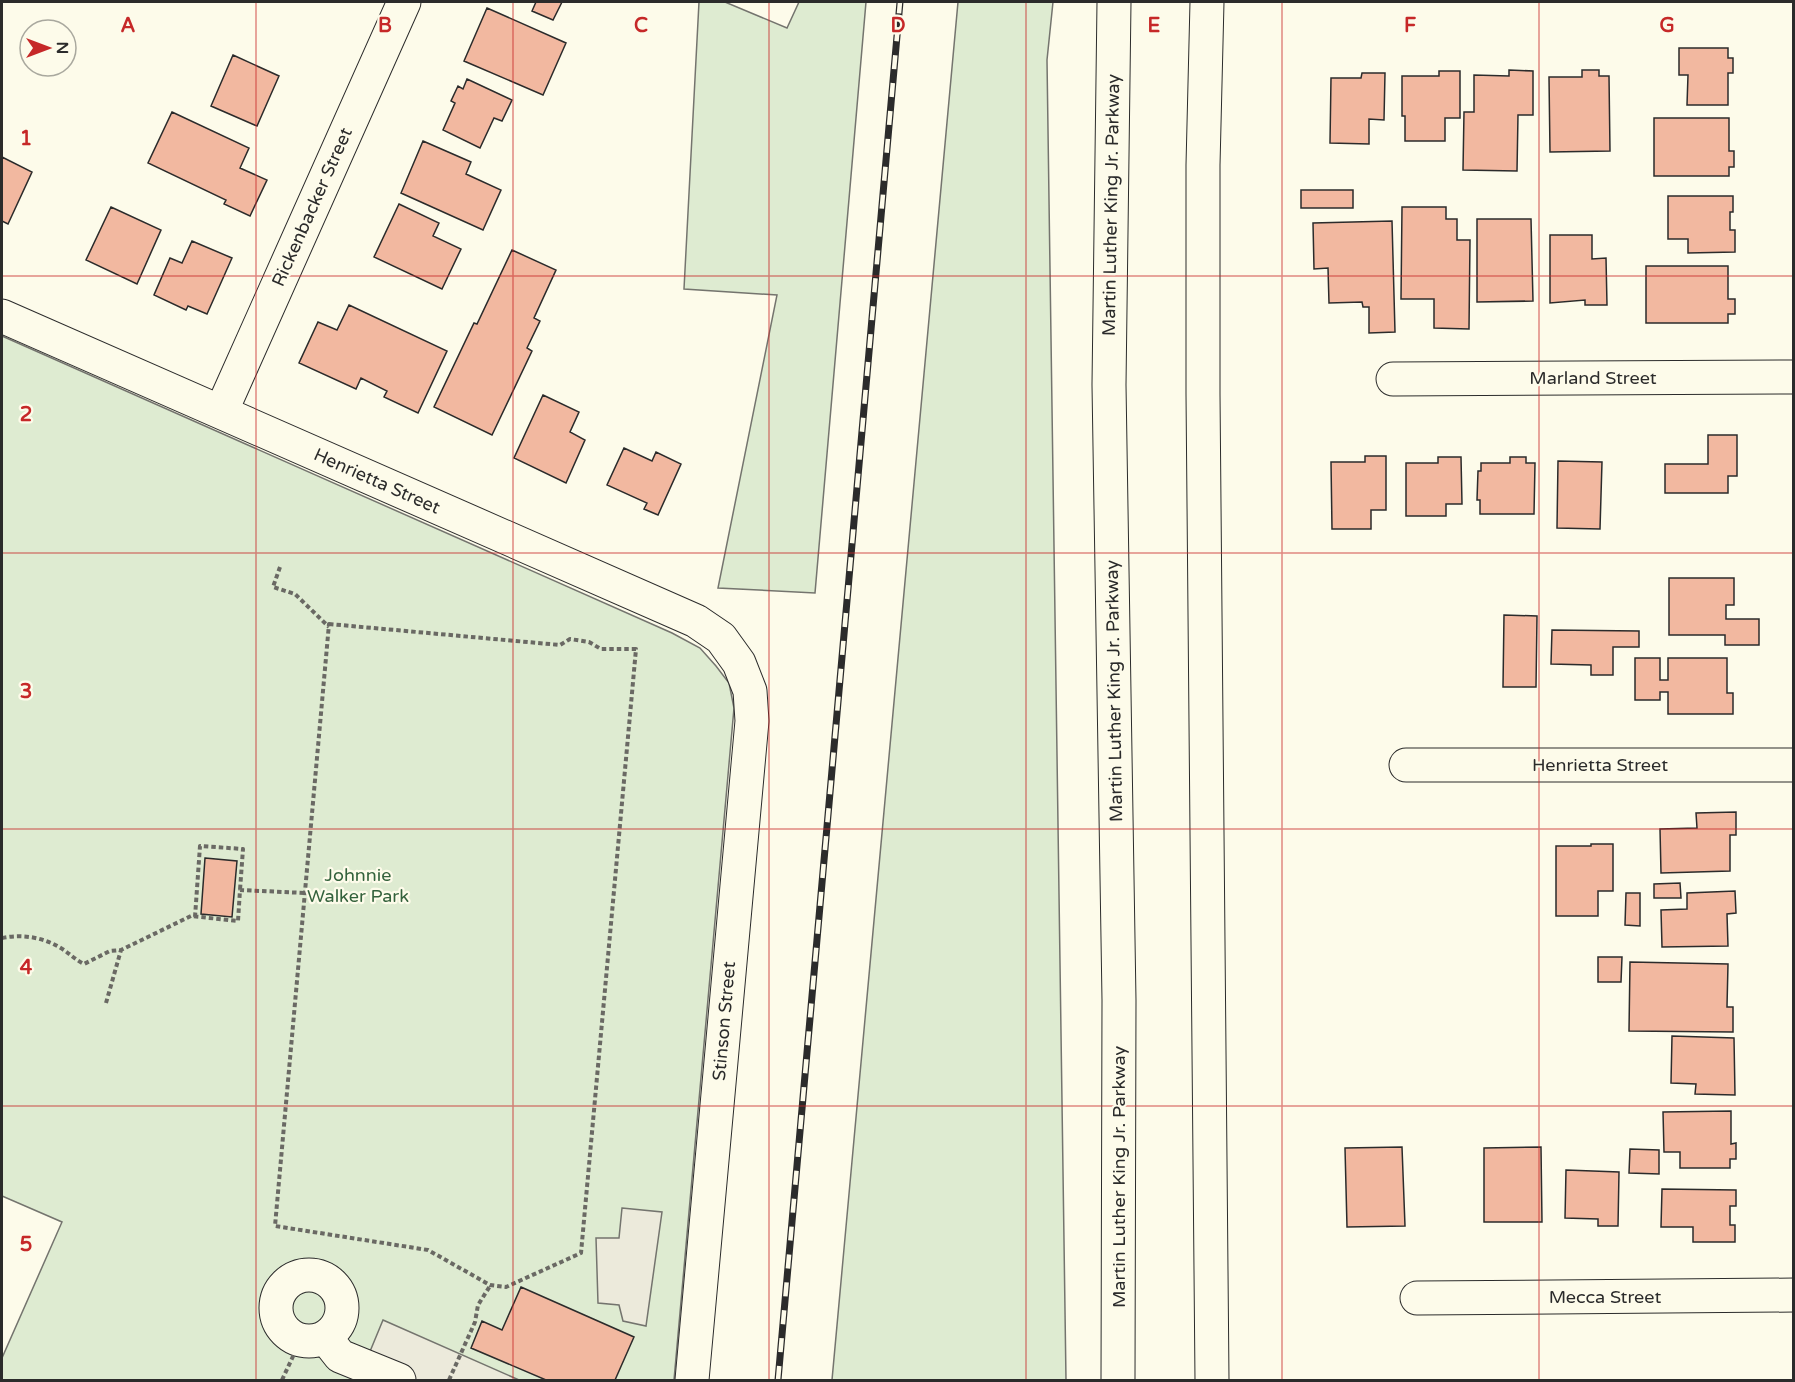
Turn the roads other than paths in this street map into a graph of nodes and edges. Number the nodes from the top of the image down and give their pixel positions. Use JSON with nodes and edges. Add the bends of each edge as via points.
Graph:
{"nodes":[{"id":1,"x":404,"y":2,"type":"edge"},
{"id":2,"x":1114,"y":2,"type":"edge"},
{"id":3,"x":1207,"y":2,"type":"edge"},
{"id":4,"x":2,"y":316,"type":"edge"},
{"id":5,"x":1794,"y":377,"type":"edge"},
{"id":6,"x":1393,"y":379,"type":"dead end"},
{"id":7,"x":221,"y":412,"type":"junction"},
{"id":8,"x":739,"y":663,"type":"joint"},
{"id":9,"x":1406,"y":765,"type":"dead end"},
{"id":10,"x":1794,"y":765,"type":"edge"},
{"id":11,"x":1794,"y":1295,"type":"edge"},
{"id":12,"x":1417,"y":1298,"type":"dead end"},
{"id":13,"x":312,"y":1339,"type":"road end"},
{"id":14,"x":399,"y":1380,"type":"edge"},
{"id":15,"x":692,"y":1380,"type":"edge"},
{"id":16,"x":1118,"y":1380,"type":"edge"},
{"id":17,"x":1212,"y":1380,"type":"edge"}],
"edges":[{"from":1,"to":7,"type":"main road","name":"Rickenbacker Street"},
{"from":2,"to":16,"type":"main road","name":"Martin Luther King Jr. Parkway","via":[[1109,385],[1119,1000]]},
{"from":3,"to":17,"type":"main road","via":[[1203,394]]},
{"from":4,"to":7,"type":"main road","name":"Henrietta Street"},
{"from":5,"to":6,"type":"main road","name":"Marland Street"},
{"from":7,"to":8,"type":"main road","name":"Henrietta Street","via":[[696,621],[721,638]]},
{"from":8,"to":15,"type":"main road","name":"Stinson Street","via":[[750,691],[752,721]]},
{"from":9,"to":10,"type":"main road","name":"Henrietta Street"},
{"from":11,"to":12,"type":"main road","name":"Mecca Street"},
{"from":13,"to":14,"type":"main road","via":[[340,1356]]}]}
